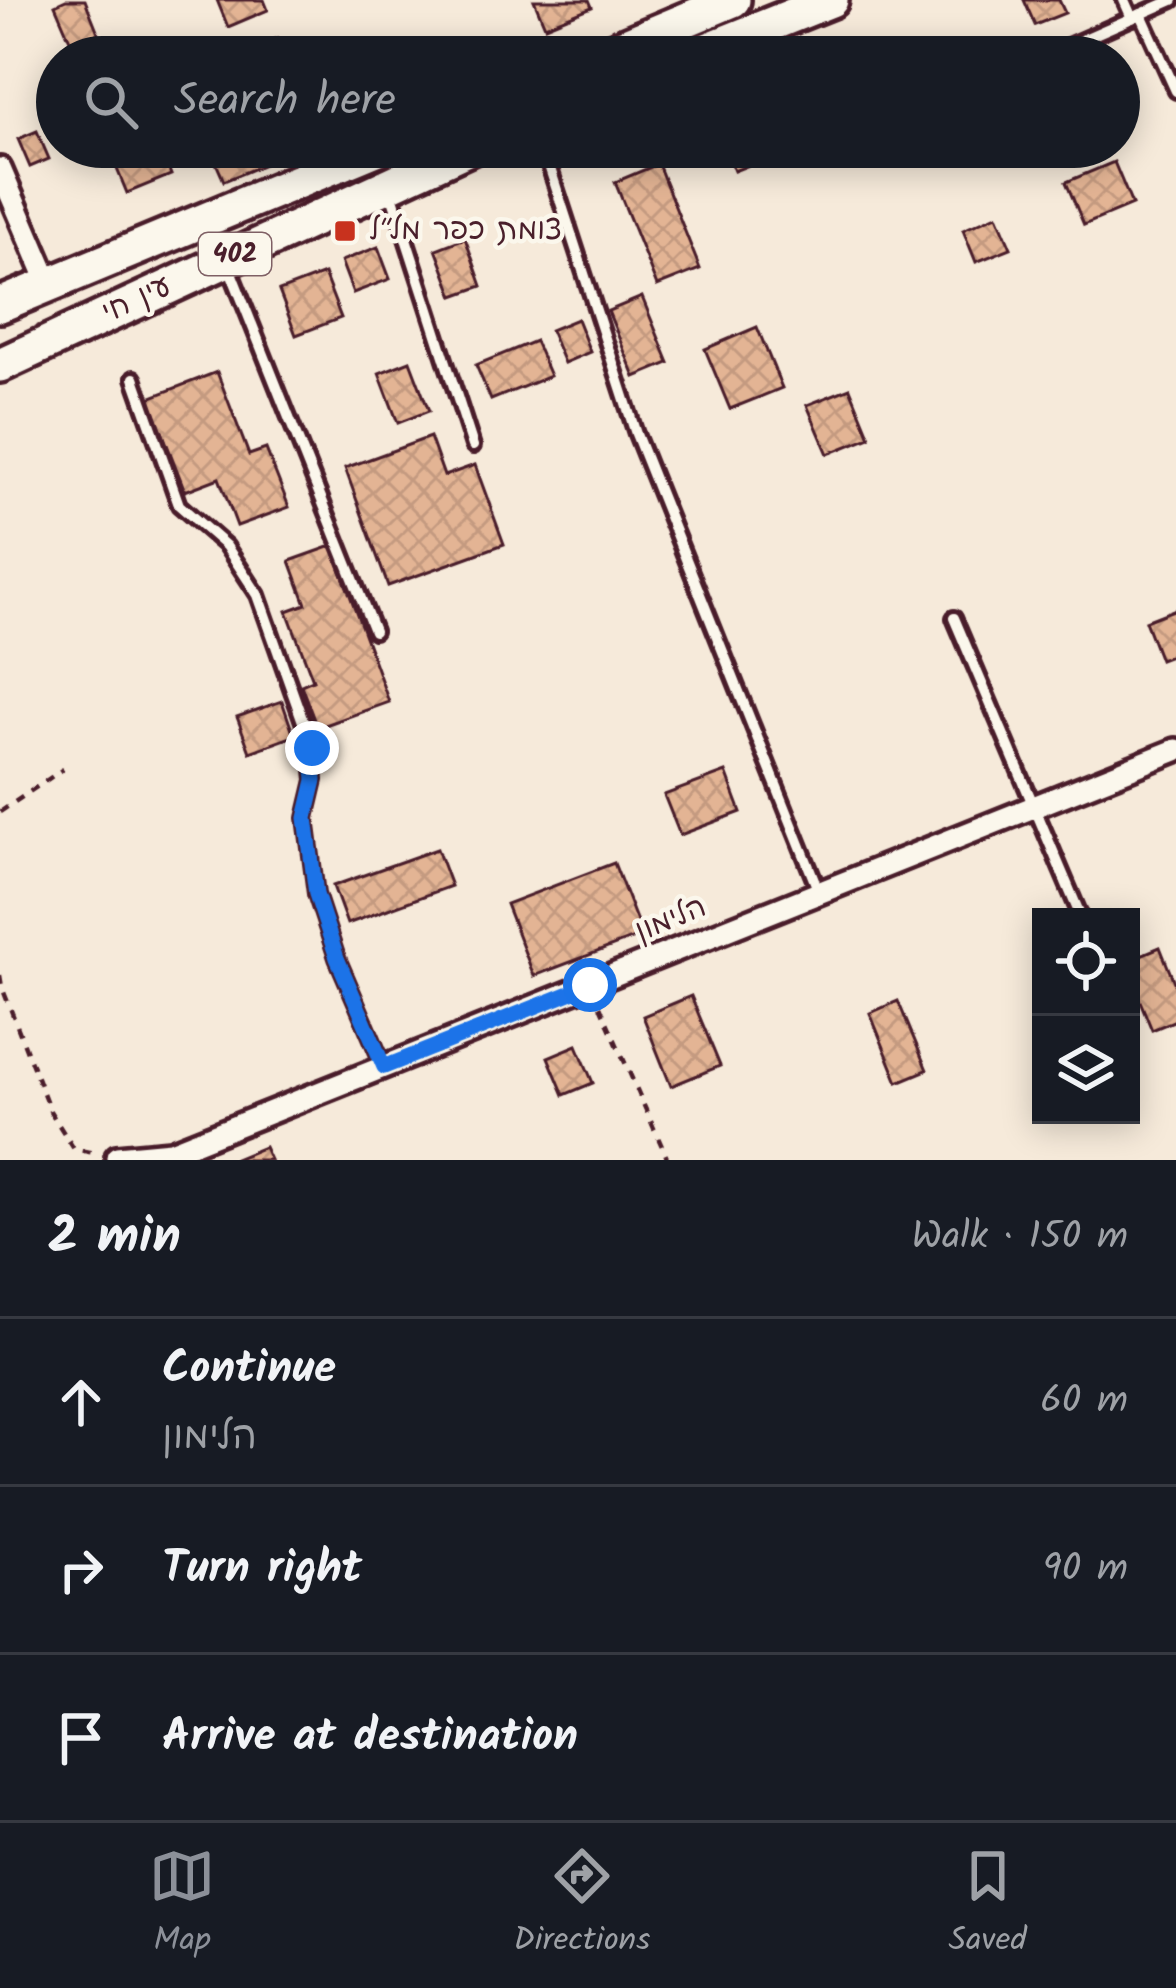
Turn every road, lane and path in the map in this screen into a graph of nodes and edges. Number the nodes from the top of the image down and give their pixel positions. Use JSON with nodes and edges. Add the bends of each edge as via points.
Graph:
{"nodes":[{"id":1,"x":733,"y":0,"type":"edge"},
{"id":2,"x":831,"y":0,"type":"edge"},
{"id":3,"x":1124,"y":0,"type":"edge"},
{"id":4,"x":1172,"y":0,"type":"edge"},
{"id":5,"x":1136,"y":16,"type":"junction"},
{"id":6,"x":646,"y":36,"type":"edge"},
{"id":7,"x":741,"y":36,"type":"edge"},
{"id":8,"x":1090,"y":36,"type":"edge"},
{"id":9,"x":1176,"y":91,"type":"edge"},
{"id":10,"x":332,"y":168,"type":"edge"},
{"id":11,"x":423,"y":168,"type":"edge"},
{"id":12,"x":550,"y":168,"type":"edge"},
{"id":13,"x":0,"y":169,"type":"edge"},
{"id":14,"x":388,"y":183,"type":"junction"},
{"id":15,"x":225,"y":258,"type":"junction"},
{"id":16,"x":50,"y":286,"type":"junction"},
{"id":17,"x":5,"y":300,"type":"edge"},
{"id":18,"x":0,"y":364,"type":"edge"},
{"id":19,"x":134,"y":378,"type":"dead end"},
{"id":20,"x":473,"y":446,"type":"dead end"},
{"id":21,"x":954,"y":618,"type":"dead end"},
{"id":22,"x":374,"y":631,"type":"dead end"},
{"id":23,"x":1176,"y":750,"type":"edge"},
{"id":24,"x":63,"y":769,"type":"dead end"},
{"id":25,"x":1034,"y":807,"type":"junction"},
{"id":26,"x":0,"y":812,"type":"edge"},
{"id":27,"x":820,"y":892,"type":"junction"},
{"id":28,"x":1077,"y":908,"type":"edge"},
{"id":29,"x":0,"y":975,"type":"edge"},
{"id":30,"x":590,"y":985,"type":"junction"},
{"id":31,"x":384,"y":1067,"type":"junction"},
{"id":32,"x":117,"y":1157,"type":"edge"},
{"id":33,"x":668,"y":1160,"type":"edge"}],
"edges":[{"from":1,"to":6,"type":"main road"},
{"from":2,"to":7,"type":"main road"},
{"from":3,"to":5,"type":"lane"},
{"from":4,"to":5,"type":"lane"},
{"from":5,"to":8,"type":"lane"},
{"from":5,"to":9,"type":"lane"},
{"from":10,"to":16,"type":"main road","name":"עין חי","number":"402"},
{"from":11,"to":14,"type":"main road","name":"עין חי","number":"402"},
{"from":12,"to":27,"type":"lane","via":[[636,434]]},
{"from":13,"to":16,"type":"street"},
{"from":14,"to":15,"type":"main road","name":"עין חי","number":"402"},
{"from":14,"to":20,"type":"lane"},
{"from":15,"to":18,"type":"main road","name":"עין חי","number":"402"},
{"from":15,"to":22,"type":"lane"},
{"from":16,"to":17,"type":"main road","name":"עין חי","number":"402"},
{"from":19,"to":31,"type":"lane","via":[[179,505],[226,546],[257,595],[312,748],[306,818],[316,894]]},
{"from":21,"to":25,"type":"lane"},
{"from":23,"to":25,"type":"street","name":"הלימון"},
{"from":24,"to":26,"type":"path"},
{"from":25,"to":27,"type":"street","name":"הלימון"},
{"from":25,"to":28,"type":"lane"},
{"from":27,"to":30,"type":"street","name":"הלימון"},
{"from":29,"to":32,"type":"path","via":[[50,1111],[74,1149]]},
{"from":30,"to":31,"type":"street","name":"הלימון"},
{"from":30,"to":33,"type":"path"},
{"from":31,"to":32,"type":"street","name":"הלימון","via":[[171,1152]]}]}
